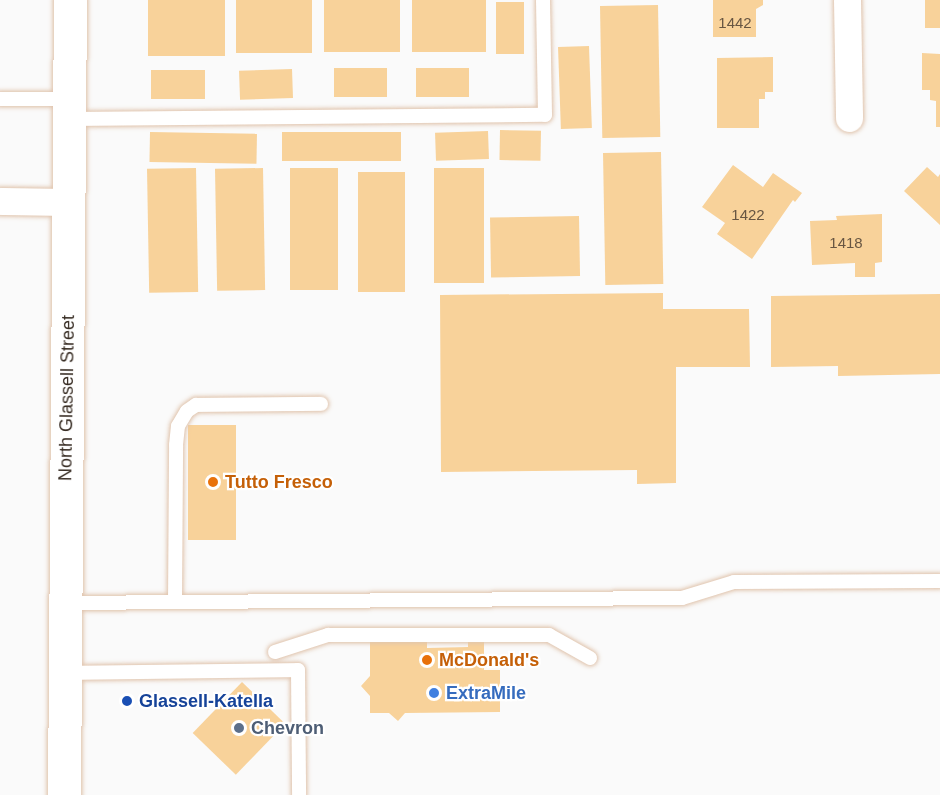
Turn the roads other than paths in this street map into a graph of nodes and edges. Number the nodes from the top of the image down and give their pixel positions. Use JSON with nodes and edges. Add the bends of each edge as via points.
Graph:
{"nodes":[{"id":1,"x":70,"y":0,"type":"edge"},
{"id":2,"x":543,"y":0,"type":"edge"},
{"id":3,"x":847,"y":0,"type":"edge"},
{"id":4,"x":0,"y":99,"type":"edge"},
{"id":5,"x":69,"y":109,"type":"junction"},
{"id":6,"x":849,"y":118,"type":"dead end"},
{"id":7,"x":0,"y":201,"type":"edge"},
{"id":8,"x":68,"y":202,"type":"junction"},
{"id":9,"x":321,"y":404,"type":"dead end"},
{"id":10,"x":940,"y":581,"type":"edge"},
{"id":11,"x":175,"y":602,"type":"junction"},
{"id":12,"x":65,"y":603,"type":"junction"},
{"id":13,"x":275,"y":652,"type":"dead end"},
{"id":14,"x":590,"y":658,"type":"dead end"},
{"id":15,"x":66,"y":673,"type":"junction"},
{"id":16,"x":64,"y":795,"type":"edge"},
{"id":17,"x":299,"y":795,"type":"edge"}],
"edges":[{"from":1,"to":5,"type":"main road","name":"North Glassell Street"},
{"from":2,"to":5,"type":"lane","via":[[545,115]]},
{"from":3,"to":6,"type":"street"},
{"from":4,"to":5,"type":"lane"},
{"from":5,"to":8,"type":"main road","name":"North Glassell Street"},
{"from":7,"to":8,"type":"street"},
{"from":8,"to":12,"type":"main road","name":"North Glassell Street"},
{"from":9,"to":11,"type":"lane","via":[[196,405],[187,411],[178,426],[176,445]]},
{"from":10,"to":11,"type":"lane","via":[[734,582],[682,598]]},
{"from":11,"to":12,"type":"lane"},
{"from":12,"to":15,"type":"main road","name":"North Glassell Street"},
{"from":13,"to":14,"type":"lane","via":[[328,635],[549,635]]},
{"from":15,"to":16,"type":"main road","name":"North Glassell Street"},
{"from":15,"to":17,"type":"lane","via":[[298,670]]}]}
